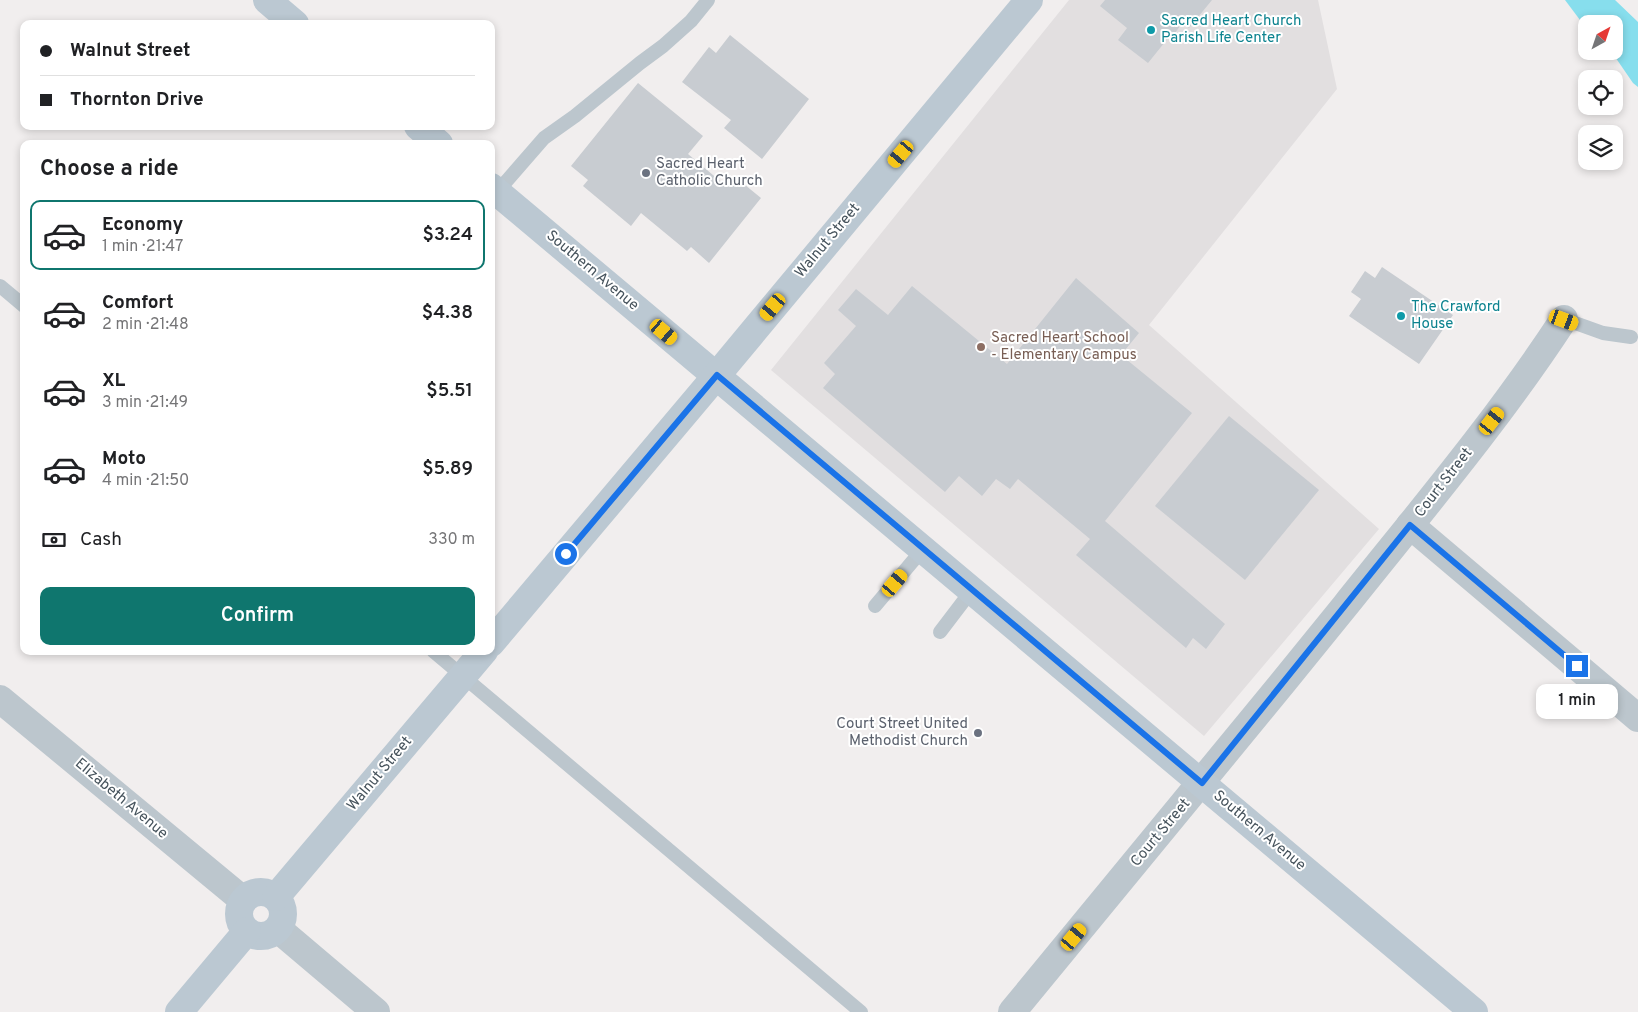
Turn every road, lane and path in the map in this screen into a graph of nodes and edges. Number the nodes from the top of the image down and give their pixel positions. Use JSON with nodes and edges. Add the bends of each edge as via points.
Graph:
{"nodes":[{"id":1,"x":267,"y":0,"type":"edge"},
{"id":2,"x":708,"y":0,"type":"edge"},
{"id":3,"x":1029,"y":0,"type":"edge"},
{"id":4,"x":290,"y":20,"type":"edge"},
{"id":5,"x":423,"y":130,"type":"edge"},
{"id":6,"x":434,"y":140,"type":"edge"},
{"id":7,"x":495,"y":188,"type":"edge"},
{"id":8,"x":495,"y":190,"type":"edge"},
{"id":9,"x":0,"y":286,"type":"edge"},
{"id":10,"x":20,"y":303,"type":"edge"},
{"id":11,"x":1564,"y":320,"type":"joint"},
{"id":12,"x":1631,"y":337,"type":"dead end"},
{"id":13,"x":717,"y":375,"type":"junction"},
{"id":14,"x":1410,"y":525,"type":"junction"},
{"id":15,"x":923,"y":549,"type":"junction"},
{"id":16,"x":972,"y":590,"type":"junction"},
{"id":17,"x":875,"y":606,"type":"dead end"},
{"id":18,"x":940,"y":632,"type":"dead end"},
{"id":19,"x":495,"y":638,"type":"edge"},
{"id":20,"x":439,"y":655,"type":"edge"},
{"id":21,"x":481,"y":655,"type":"edge"},
{"id":22,"x":463,"y":676,"type":"junction"},
{"id":23,"x":0,"y":699,"type":"edge"},
{"id":24,"x":1638,"y":718,"type":"edge"},
{"id":25,"x":1202,"y":783,"type":"junction"},
{"id":26,"x":276,"y":897,"type":"junction"},
{"id":27,"x":243,"y":900,"type":"junction"},
{"id":28,"x":278,"y":928,"type":"junction"},
{"id":29,"x":247,"y":931,"type":"junction"},
{"id":30,"x":180,"y":1012,"type":"edge"},
{"id":31,"x":376,"y":1012,"type":"edge"},
{"id":32,"x":861,"y":1012,"type":"edge"},
{"id":33,"x":1012,"y":1012,"type":"edge"},
{"id":34,"x":1474,"y":1012,"type":"edge"}],
"edges":[{"from":1,"to":4,"type":"street"},
{"from":2,"to":7,"type":"lane","via":[[691,21],[663,46],[544,138]]},
{"from":3,"to":13,"type":"street","name":"Walnut Street"},
{"from":5,"to":6,"type":"street"},
{"from":8,"to":13,"type":"street","name":"Southern Avenue"},
{"from":9,"to":10,"type":"lane"},
{"from":11,"to":12,"type":"lane","via":[[1603,333]]},
{"from":11,"to":14,"type":"street","name":"Court Street","via":[[1504,406]]},
{"from":13,"to":15,"type":"street","name":"Southern Avenue"},
{"from":13,"to":19,"type":"street","name":"Walnut Street"},
{"from":14,"to":24,"type":"street"},
{"from":14,"to":25,"type":"street","name":"Court Street"},
{"from":15,"to":16,"type":"street","name":"Southern Avenue"},
{"from":15,"to":17,"type":"lane"},
{"from":16,"to":18,"type":"lane"},
{"from":16,"to":25,"type":"street","name":"Southern Avenue"},
{"from":20,"to":22,"type":"lane"},
{"from":21,"to":22,"type":"street","name":"Walnut Street"},
{"from":22,"to":26,"type":"street","name":"Walnut Street"},
{"from":22,"to":32,"type":"lane"},
{"from":23,"to":27,"type":"street","name":"Elizabeth Avenue"},
{"from":25,"to":33,"type":"street","name":"Court Street"},
{"from":25,"to":34,"type":"street","name":"Southern Avenue"},
{"from":26,"to":27,"type":"street","via":[[262,891],[254,892]]},
{"from":26,"to":28,"type":"street","via":[[283,910]]},
{"from":27,"to":29,"type":"street","via":[[238,914],[242,927]]},
{"from":28,"to":29,"type":"street","via":[[266,936]]},
{"from":28,"to":31,"type":"street"},
{"from":29,"to":30,"type":"street"}]}
